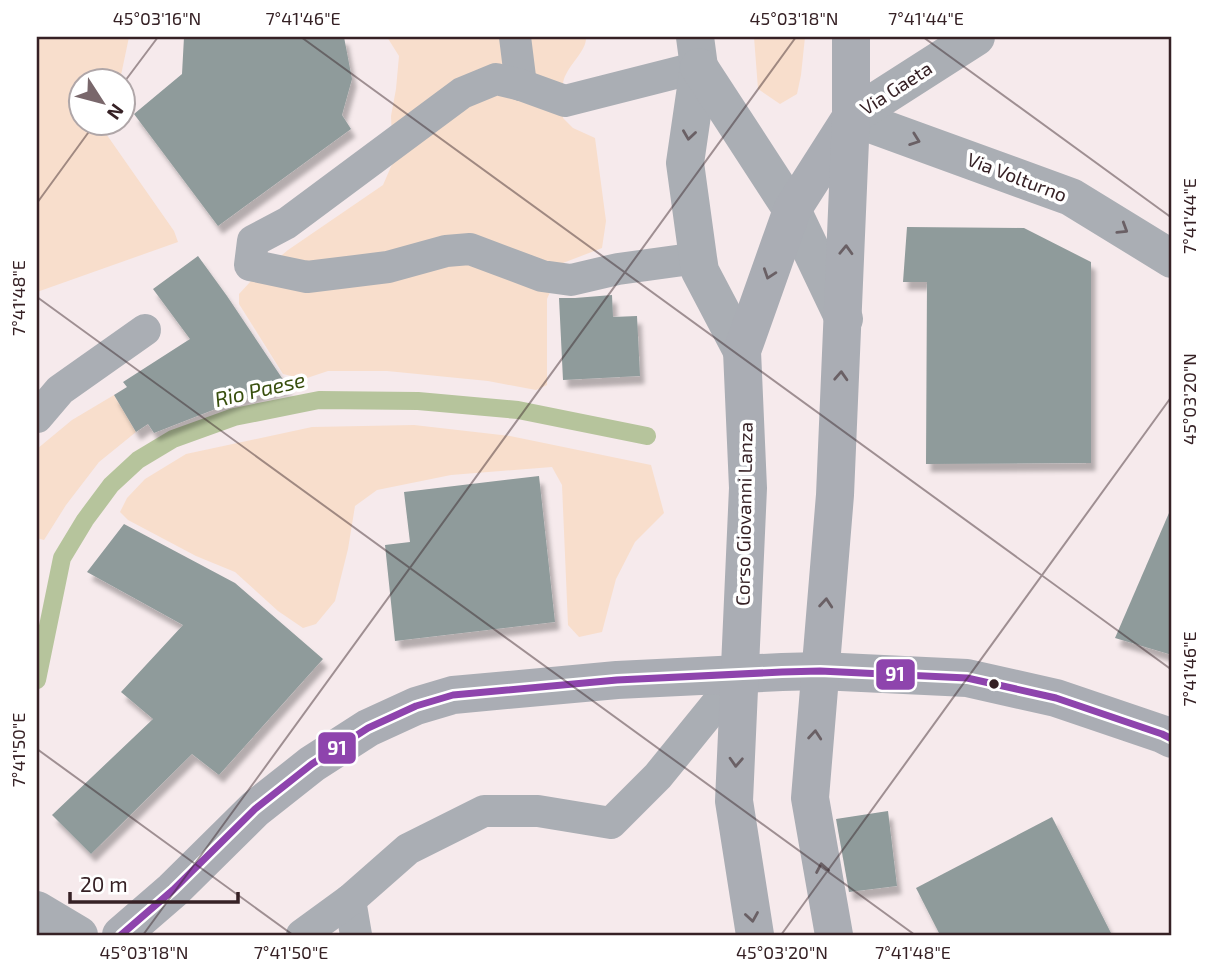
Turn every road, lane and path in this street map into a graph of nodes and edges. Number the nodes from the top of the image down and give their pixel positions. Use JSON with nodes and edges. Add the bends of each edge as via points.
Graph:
{"nodes":[{"id":1,"x":515,"y":37,"type":"edge"},
{"id":2,"x":851,"y":37,"type":"edge"},
{"id":3,"x":976,"y":37,"type":"edge"},
{"id":4,"x":697,"y":52,"type":"edge"},
{"id":5,"x":521,"y":85,"type":"junction"},
{"id":6,"x":851,"y":117,"type":"junction"},
{"id":7,"x":792,"y":210,"type":"junction"},
{"id":8,"x":698,"y":258,"type":"junction"},
{"id":9,"x":1172,"y":260,"type":"edge"},
{"id":10,"x":844,"y":318,"type":"junction"},
{"id":11,"x":145,"y":330,"type":"dead end"},
{"id":12,"x":742,"y":351,"type":"junction"},
{"id":13,"x":37,"y":417,"type":"edge"},
{"id":14,"x":820,"y":671,"type":"junction"},
{"id":15,"x":740,"y":675,"type":"junction"},
{"id":16,"x":1172,"y":739,"type":"edge"},
{"id":17,"x":350,"y":900,"type":"junction"},
{"id":18,"x":37,"y":910,"type":"edge"},
{"id":19,"x":79,"y":935,"type":"edge"},
{"id":20,"x":121,"y":935,"type":"edge"},
{"id":21,"x":302,"y":935,"type":"edge"},
{"id":22,"x":356,"y":935,"type":"edge"},
{"id":23,"x":755,"y":935,"type":"edge"},
{"id":24,"x":834,"y":935,"type":"edge"}],
"edges":[{"from":1,"to":5,"type":"lane"},
{"from":2,"to":6,"type":"street"},
{"from":3,"to":6,"type":"street","name":"Via Gaeta"},
{"from":4,"to":5,"type":"lane","via":[[565,101]]},
{"from":4,"to":7,"type":"street"},
{"from":4,"to":8,"type":"street","one_way":true,"via":[[685,163]]},
{"from":5,"to":8,"type":"lane","via":[[496,79],[462,93],[287,223],[253,241],[250,265],[307,277],[388,267],[470,249],[542,276],[571,280]]},
{"from":6,"to":7,"type":"street","name":"Corso Giovanni Lanza"},
{"from":6,"to":9,"type":"street","name":"Via Volturno","one_way":true,"via":[[1071,197]]},
{"from":10,"to":6,"type":"street","one_way":true},
{"from":7,"to":10,"type":"street"},
{"from":7,"to":12,"type":"street","name":"Corso Giovanni Lanza","one_way":true},
{"from":8,"to":12,"type":"street","via":[[700,271]]},
{"from":14,"to":10,"type":"street","one_way":true},
{"from":11,"to":13,"type":"lane","via":[[60,390]]},
{"from":12,"to":15,"type":"street","name":"Corso Giovanni Lanza","via":[[748,488]]},
{"from":14,"to":15,"type":"street"},
{"from":14,"to":16,"type":"street","via":[[967,678],[1056,698]]},
{"from":24,"to":14,"type":"street","one_way":true,"via":[[810,798]]},
{"from":15,"to":17,"type":"lane","via":[[658,776],[611,823],[538,811],[484,811],[408,849]]},
{"from":15,"to":20,"type":"street","via":[[478,692],[416,706],[368,728],[312,764],[255,809]]},
{"from":15,"to":23,"type":"street","name":"Corso Giovanni Lanza","one_way":true,"via":[[734,801]]},
{"from":17,"to":21,"type":"lane"},
{"from":17,"to":22,"type":"lane"},
{"from":18,"to":19,"type":"street"}]}
